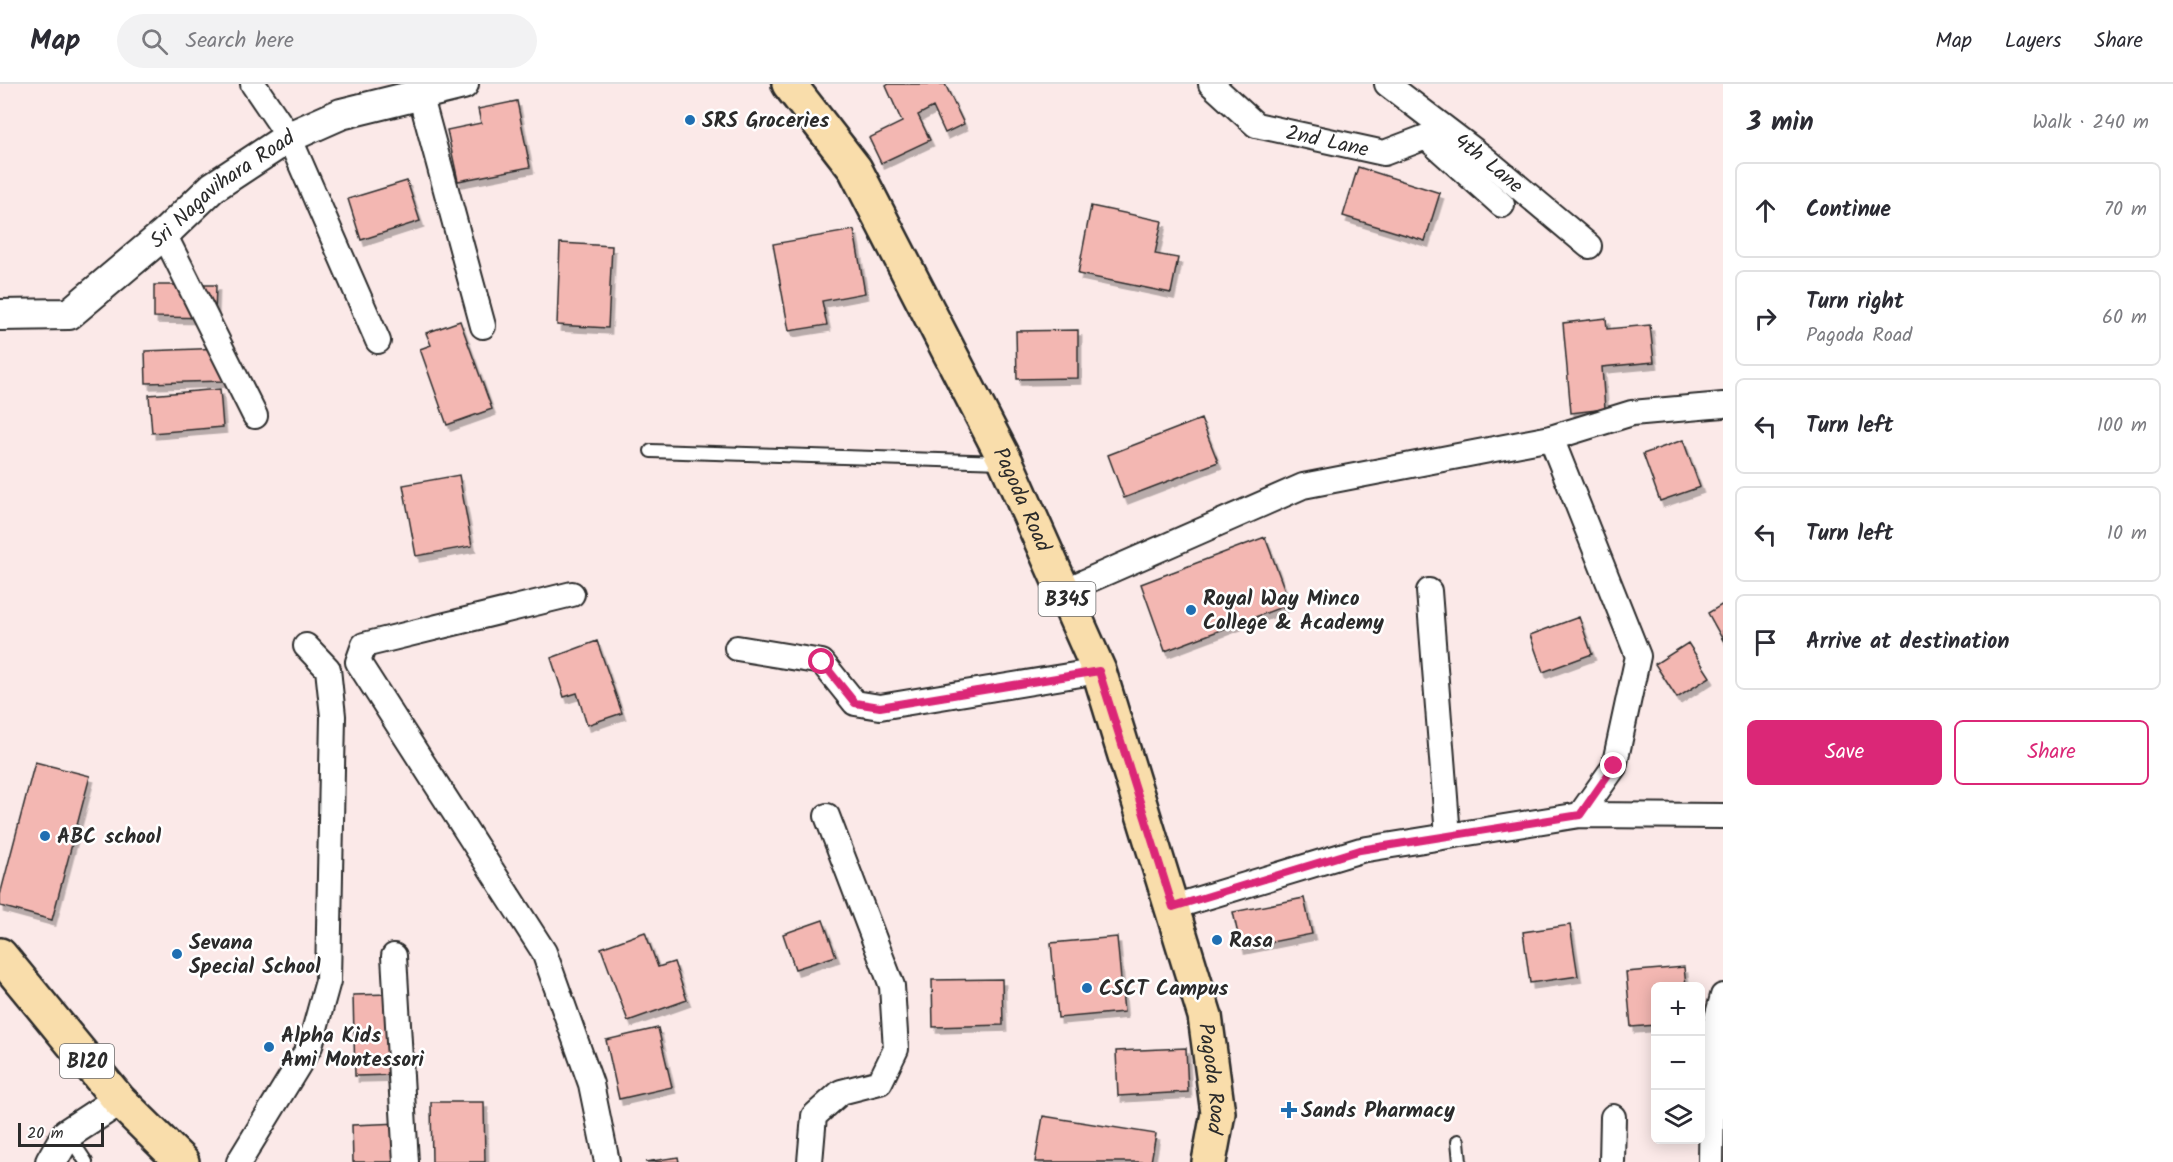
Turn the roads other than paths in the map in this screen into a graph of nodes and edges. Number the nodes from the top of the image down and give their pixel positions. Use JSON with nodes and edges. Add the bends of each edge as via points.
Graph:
{"nodes":[{"id":1,"x":254,"y":84,"type":"edge"},
{"id":2,"x":463,"y":84,"type":"edge"},
{"id":3,"x":789,"y":84,"type":"edge"},
{"id":4,"x":1211,"y":84,"type":"edge"},
{"id":5,"x":1387,"y":84,"type":"edge"},
{"id":6,"x":420,"y":94,"type":"junction"},
{"id":7,"x":289,"y":137,"type":"junction"},
{"id":8,"x":1502,"y":205,"type":"dead end"},
{"id":9,"x":164,"y":234,"type":"junction"},
{"id":10,"x":1589,"y":246,"type":"dead end"},
{"id":11,"x":0,"y":315,"type":"edge"},
{"id":12,"x":483,"y":327,"type":"dead end"},
{"id":13,"x":378,"y":341,"type":"dead end"},
{"id":14,"x":1723,"y":405,"type":"edge"},
{"id":15,"x":255,"y":416,"type":"dead end"},
{"id":16,"x":1551,"y":438,"type":"junction"},
{"id":17,"x":651,"y":451,"type":"dead end"},
{"id":18,"x":1006,"y":462,"type":"junction"},
{"id":19,"x":1064,"y":591,"type":"junction"},
{"id":20,"x":1429,"y":591,"type":"dead end"},
{"id":21,"x":572,"y":594,"type":"dead end"},
{"id":22,"x":306,"y":646,"type":"dead end"},
{"id":23,"x":737,"y":648,"type":"dead end"},
{"id":24,"x":1099,"y":671,"type":"junction"},
{"id":25,"x":1580,"y":815,"type":"junction"},
{"id":26,"x":827,"y":816,"type":"dead end"},
{"id":27,"x":1723,"y":816,"type":"edge"},
{"id":28,"x":1448,"y":836,"type":"junction"},
{"id":29,"x":1173,"y":907,"type":"junction"},
{"id":30,"x":0,"y":955,"type":"edge"},
{"id":31,"x":394,"y":956,"type":"dead end"},
{"id":32,"x":1723,"y":996,"type":"edge"},
{"id":33,"x":119,"y":1100,"type":"junction"},
{"id":34,"x":1613,"y":1118,"type":"dead end"},
{"id":35,"x":67,"y":1134,"type":"junction"},
{"id":36,"x":1458,"y":1141,"type":"dead end"},
{"id":37,"x":51,"y":1162,"type":"edge"},
{"id":38,"x":86,"y":1162,"type":"edge"},
{"id":39,"x":182,"y":1162,"type":"edge"},
{"id":40,"x":239,"y":1162,"type":"edge"},
{"id":41,"x":406,"y":1162,"type":"edge"},
{"id":42,"x":607,"y":1162,"type":"edge"},
{"id":43,"x":810,"y":1162,"type":"edge"},
{"id":44,"x":1209,"y":1162,"type":"edge"},
{"id":45,"x":1460,"y":1162,"type":"edge"},
{"id":46,"x":1612,"y":1162,"type":"edge"},
{"id":47,"x":1711,"y":1162,"type":"edge"}],
"edges":[{"from":1,"to":7,"type":"street"},
{"from":2,"to":6,"type":"street","name":"Sri Nagavihara Road"},
{"from":3,"to":18,"type":"main road","name":"Pagoda Road","number":"B345","via":[[855,169]]},
{"from":4,"to":8,"type":"street","name":"2nd Lane","via":[[1256,125],[1384,153],[1426,137]]},
{"from":5,"to":10,"type":"street","name":"4th Lane"},
{"from":6,"to":7,"type":"street","name":"Sri Nagavihara Road","via":[[341,114]]},
{"from":6,"to":12,"type":"street"},
{"from":7,"to":9,"type":"street","name":"Sri Nagavihara Road","via":[[213,187]]},
{"from":7,"to":13,"type":"street"},
{"from":9,"to":11,"type":"street","name":"Sri Nagavihara Road","via":[[69,314]]},
{"from":9,"to":15,"type":"street"},
{"from":14,"to":16,"type":"street","via":[[1632,413]]},
{"from":16,"to":19,"type":"street","via":[[1303,486]]},
{"from":16,"to":25,"type":"street","via":[[1638,656],[1614,766]]},
{"from":17,"to":18,"type":"lane"},
{"from":18,"to":19,"type":"main road","name":"Pagoda Road","number":"B345"},
{"from":19,"to":24,"type":"main road","name":"Pagoda Road","number":"B345"},
{"from":20,"to":28,"type":"street"},
{"from":21,"to":42,"type":"street","via":[[364,645],[358,662],[544,952],[591,1084]]},
{"from":22,"to":40,"type":"street","via":[[328,669],[333,716],[328,981],[310,1046]]},
{"from":23,"to":24,"type":"street","via":[[822,662],[855,703],[880,707]]},
{"from":24,"to":29,"type":"main road","name":"Pagoda Road","number":"B345"},
{"from":25,"to":27,"type":"street"},
{"from":25,"to":28,"type":"street"},
{"from":26,"to":43,"type":"street","via":[[892,986],[896,1048],[880,1082],[841,1092],[814,1116]]},
{"from":28,"to":29,"type":"street","via":[[1360,850]]},
{"from":29,"to":44,"type":"main road","name":"Pagoda Road","number":"B345","via":[[1205,1016],[1218,1113]]},
{"from":30,"to":33,"type":"main road","number":"B120"},
{"from":31,"to":41,"type":"street"},
{"from":32,"to":47,"type":"street","via":[[1713,1033]]},
{"from":33,"to":35,"type":"street"},
{"from":33,"to":39,"type":"main road","number":"B120"},
{"from":34,"to":46,"type":"street"},
{"from":35,"to":37,"type":"street"},
{"from":35,"to":38,"type":"lane"},
{"from":36,"to":45,"type":"lane"}]}
